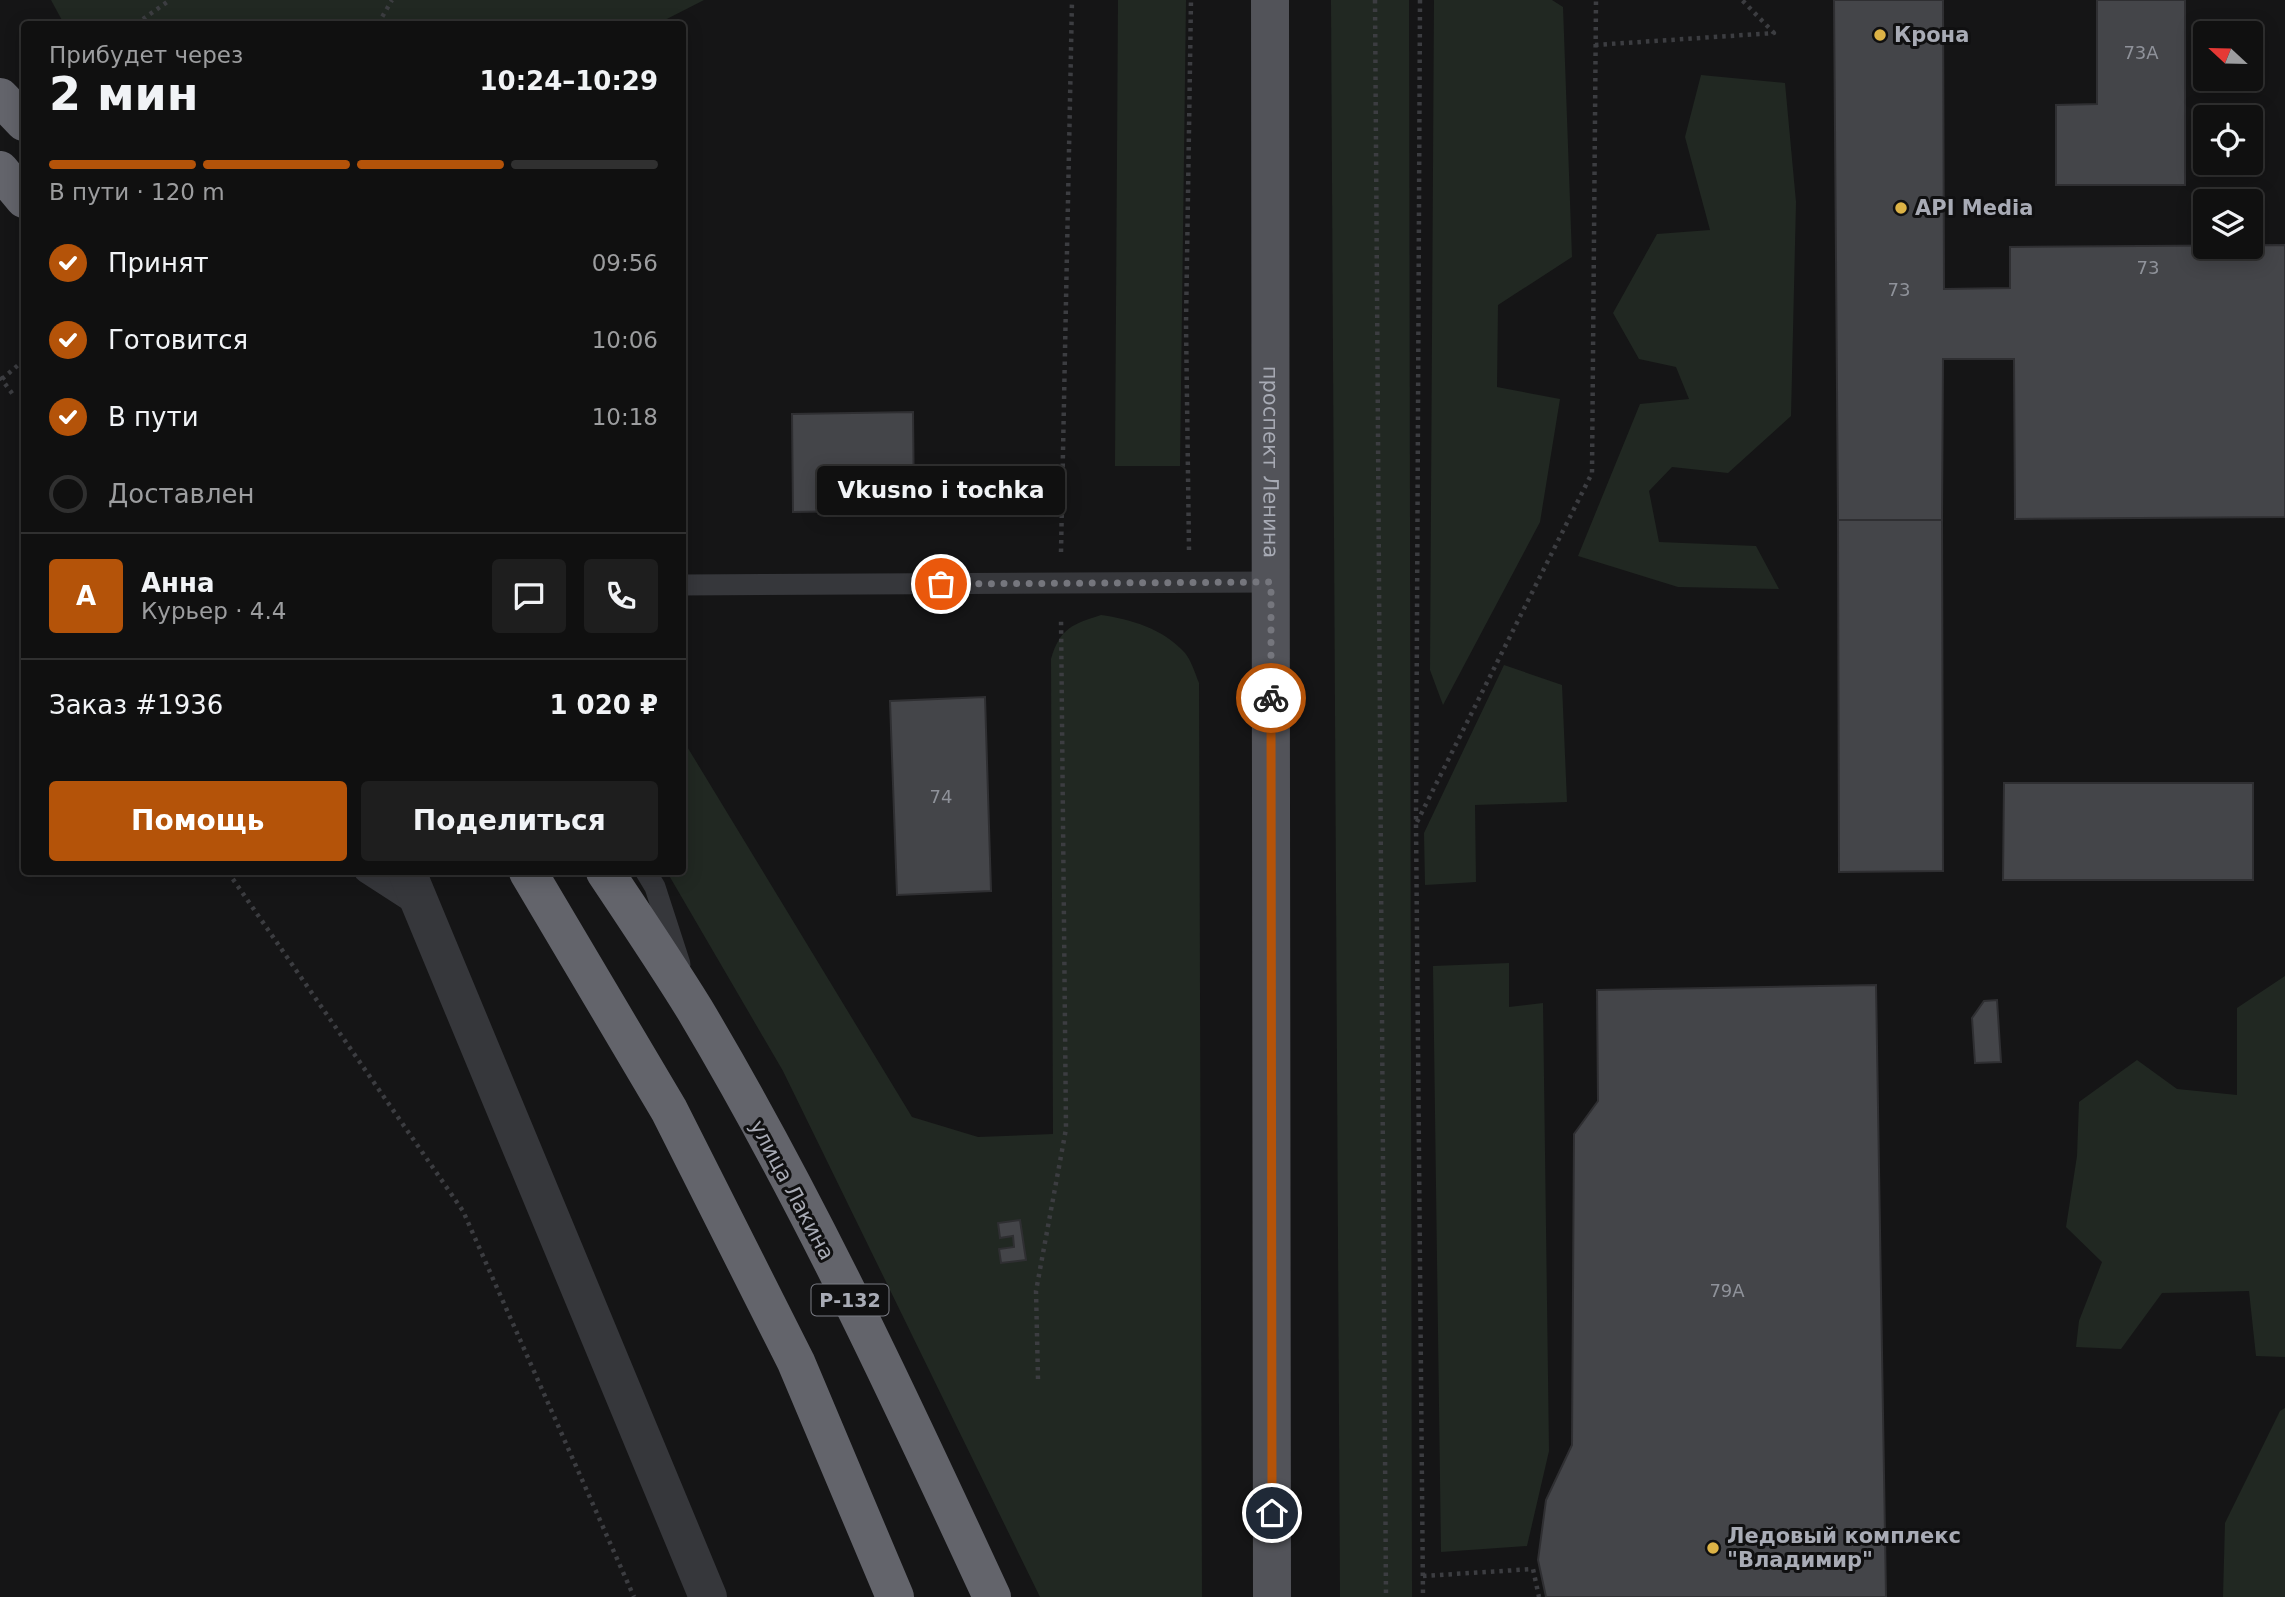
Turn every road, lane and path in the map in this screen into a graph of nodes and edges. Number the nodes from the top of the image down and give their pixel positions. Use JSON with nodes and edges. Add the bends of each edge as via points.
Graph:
{"nodes":[{"id":1,"x":170,"y":0,"type":"edge"},
{"id":2,"x":392,"y":0,"type":"edge"},
{"id":3,"x":1072,"y":0,"type":"edge"},
{"id":4,"x":1191,"y":0,"type":"edge"},
{"id":5,"x":1270,"y":0,"type":"edge"},
{"id":6,"x":1376,"y":0,"type":"edge"},
{"id":7,"x":1420,"y":0,"type":"edge"},
{"id":8,"x":1596,"y":0,"type":"edge"},
{"id":9,"x":1742,"y":0,"type":"edge"},
{"id":10,"x":140,"y":21,"type":"edge"},
{"id":11,"x":380,"y":21,"type":"edge"},
{"id":12,"x":1595,"y":45,"type":"junction"},
{"id":13,"x":0,"y":97,"type":"edge"},
{"id":14,"x":21,"y":119,"type":"edge"},
{"id":15,"x":0,"y":170,"type":"edge"},
{"id":16,"x":21,"y":195,"type":"edge"},
{"id":17,"x":21,"y":362,"type":"edge"},
{"id":18,"x":1,"y":378,"type":"edge"},
{"id":19,"x":14,"y":396,"type":"dead end"},
{"id":20,"x":1271,"y":582,"type":"junction"},
{"id":21,"x":1061,"y":583,"type":"junction"},
{"id":22,"x":1189,"y":583,"type":"junction"},
{"id":23,"x":686,"y":585,"type":"edge"},
{"id":24,"x":1416,"y":824,"type":"junction"},
{"id":25,"x":230,"y":875,"type":"edge"},
{"id":26,"x":370,"y":875,"type":"edge"},
{"id":27,"x":408,"y":875,"type":"edge"},
{"id":28,"x":530,"y":875,"type":"edge"},
{"id":29,"x":607,"y":875,"type":"edge"},
{"id":30,"x":648,"y":875,"type":"edge"},
{"id":31,"x":423,"y":909,"type":"junction"},
{"id":32,"x":695,"y":1010,"type":"junction"},
{"id":33,"x":1038,"y":1379,"type":"dead end"},
{"id":34,"x":1423,"y":1576,"type":"junction"},
{"id":35,"x":634,"y":1597,"type":"edge"},
{"id":36,"x":708,"y":1597,"type":"edge"},
{"id":37,"x":895,"y":1597,"type":"edge"},
{"id":38,"x":992,"y":1597,"type":"edge"},
{"id":39,"x":1272,"y":1597,"type":"edge"},
{"id":40,"x":1387,"y":1597,"type":"edge"},
{"id":41,"x":1423,"y":1597,"type":"edge"},
{"id":42,"x":1539,"y":1597,"type":"edge"}],
"edges":[{"from":1,"to":10,"type":"path"},
{"from":2,"to":11,"type":"path"},
{"from":3,"to":21,"type":"path"},
{"from":4,"to":22,"type":"path","via":[[1186,324]]},
{"from":5,"to":20,"type":"main road","name":"проспект Ленина"},
{"from":6,"to":40,"type":"path"},
{"from":7,"to":24,"type":"path"},
{"from":8,"to":12,"type":"path"},
{"from":9,"to":12,"type":"path","via":[[1774,33]]},
{"from":12,"to":24,"type":"path","via":[[1592,472]]},
{"from":13,"to":14,"type":"highway"},
{"from":15,"to":16,"type":"highway"},
{"from":17,"to":18,"type":"path"},
{"from":18,"to":19,"type":"path"},
{"from":20,"to":22,"type":"lane"},
{"from":20,"to":39,"type":"main road","name":"проспект Ленина"},
{"from":21,"to":22,"type":"lane"},
{"from":21,"to":23,"type":"lane"},
{"from":21,"to":33,"type":"path","via":[[1066,1129],[1036,1291]]},
{"from":24,"to":34,"type":"path"},
{"from":25,"to":35,"type":"path","via":[[463,1211]]},
{"from":26,"to":31,"type":"lane"},
{"from":27,"to":31,"type":"street"},
{"from":28,"to":37,"type":"highway","via":[[676,1122],[796,1362]]},
{"from":29,"to":32,"type":"highway","name":"улица Лакина","number":"Р-132"},
{"from":30,"to":32,"type":"lane"},
{"from":31,"to":36,"type":"street"},
{"from":32,"to":38,"type":"highway","name":"улица Лакина","number":"Р-132","via":[[896,1389]]},
{"from":34,"to":41,"type":"path"},
{"from":34,"to":42,"type":"path","via":[[1533,1569]]}]}
